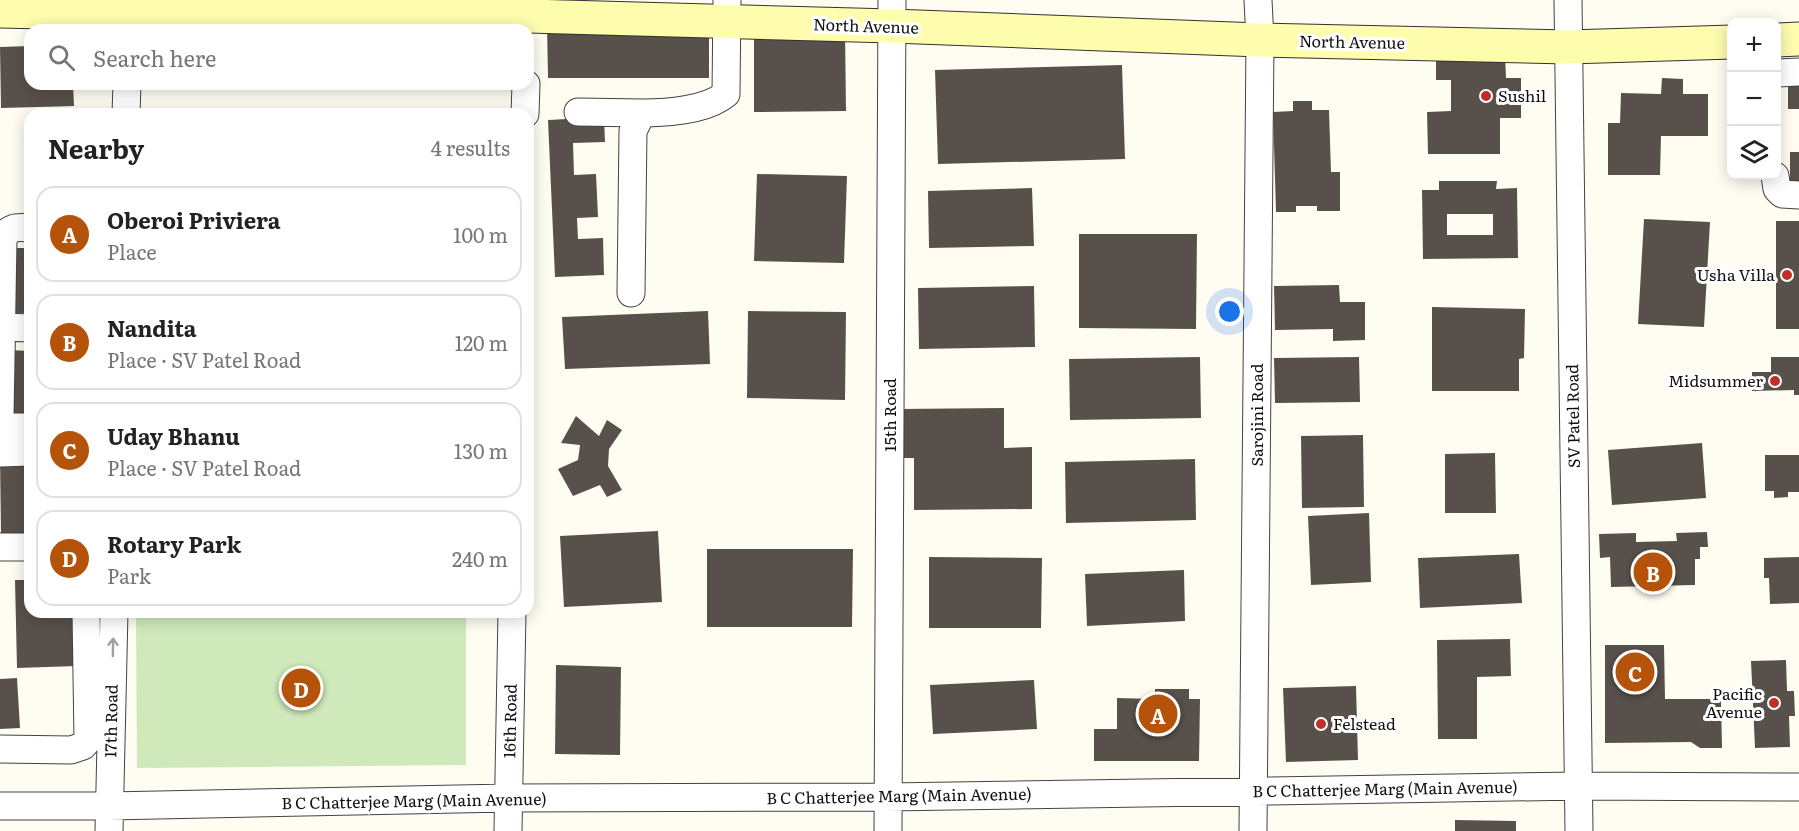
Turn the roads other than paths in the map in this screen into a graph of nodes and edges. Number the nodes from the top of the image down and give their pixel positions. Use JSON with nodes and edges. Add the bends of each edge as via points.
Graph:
{"nodes":[{"id":1,"x":1258,"y":0,"type":"edge"},
{"id":2,"x":1568,"y":0,"type":"edge"},
{"id":3,"x":212,"y":7,"type":"edge"},
{"id":4,"x":0,"y":11,"type":"edge"},
{"id":5,"x":728,"y":11,"type":"edge"},
{"id":6,"x":892,"y":13,"type":"edge"},
{"id":7,"x":127,"y":15,"type":"edge"},
{"id":8,"x":528,"y":15,"type":"edge"},
{"id":9,"x":1799,"y":39,"type":"edge"},
{"id":10,"x":1260,"y":40,"type":"junction"},
{"id":11,"x":1781,"y":40,"type":"edge"},
{"id":12,"x":1727,"y":42,"type":"edge"},
{"id":13,"x":1568,"y":47,"type":"junction"},
{"id":14,"x":1799,"y":72,"type":"edge"},
{"id":15,"x":1781,"y":73,"type":"edge"},
{"id":16,"x":127,"y":90,"type":"edge"},
{"id":17,"x":526,"y":90,"type":"edge"},
{"id":18,"x":126,"y":108,"type":"edge"},
{"id":19,"x":525,"y":108,"type":"edge"},
{"id":20,"x":578,"y":112,"type":"dead end"},
{"id":21,"x":642,"y":113,"type":"junction"},
{"id":22,"x":1776,"y":180,"type":"edge"},
{"id":23,"x":1799,"y":195,"type":"edge"},
{"id":24,"x":24,"y":228,"type":"edge"},
{"id":25,"x":631,"y":293,"type":"dead end"},
{"id":26,"x":2,"y":327,"type":"junction"},
{"id":27,"x":24,"y":328,"type":"edge"},
{"id":28,"x":24,"y":427,"type":"edge"},
{"id":29,"x":0,"y":453,"type":"edge"},
{"id":30,"x":24,"y":453,"type":"edge"},
{"id":31,"x":24,"y":537,"type":"edge"},
{"id":32,"x":0,"y":538,"type":"edge"},
{"id":33,"x":0,"y":547,"type":"edge"},
{"id":34,"x":24,"y":547,"type":"edge"},
{"id":35,"x":87,"y":618,"type":"edge"},
{"id":36,"x":113,"y":618,"type":"edge"},
{"id":37,"x":512,"y":618,"type":"edge"},
{"id":38,"x":100,"y":712,"type":"junction"},
{"id":39,"x":0,"y":749,"type":"edge"},
{"id":40,"x":1579,"y":786,"type":"junction"},
{"id":41,"x":1799,"y":787,"type":"edge"},
{"id":42,"x":1255,"y":791,"type":"junction"},
{"id":43,"x":888,"y":797,"type":"junction"},
{"id":44,"x":508,"y":798,"type":"junction"},
{"id":45,"x":0,"y":806,"type":"edge"},
{"id":46,"x":109,"y":819,"type":"edge"},
{"id":47,"x":508,"y":831,"type":"edge"},
{"id":48,"x":888,"y":831,"type":"edge"},
{"id":49,"x":1253,"y":831,"type":"edge"},
{"id":50,"x":1579,"y":831,"type":"edge"}],
"edges":[{"from":1,"to":10,"type":"street","name":"Sarojini Road"},
{"from":2,"to":13,"type":"street","name":"SV Patel Road"},
{"from":3,"to":7,"type":"street","name":"North Avenue"},
{"from":3,"to":8,"type":"street","name":"North Avenue"},
{"from":4,"to":7,"type":"street","name":"North Avenue"},
{"from":5,"to":6,"type":"street","name":"North Avenue"},
{"from":5,"to":8,"type":"street","name":"North Avenue"},
{"from":5,"to":21,"type":"street","via":[[726,94],[718,100],[668,113]]},
{"from":6,"to":10,"type":"street","name":"North Avenue"},
{"from":6,"to":43,"type":"street","name":"15th Road"},
{"from":9,"to":11,"type":"street"},
{"from":10,"to":13,"type":"street","name":"North Avenue"},
{"from":10,"to":42,"type":"street","name":"Sarojini Road"},
{"from":12,"to":13,"type":"street","name":"North Avenue"},
{"from":13,"to":40,"type":"street","name":"SV Patel Road"},
{"from":14,"to":15,"type":"street"},
{"from":16,"to":18,"type":"street"},
{"from":17,"to":19,"type":"street"},
{"from":20,"to":21,"type":"street"},
{"from":21,"to":25,"type":"street","via":[[633,131]]},
{"from":22,"to":23,"type":"street","via":[[1782,194]]},
{"from":24,"to":26,"type":"street","via":[[8,230],[3,240]]},
{"from":26,"to":27,"type":"street"},
{"from":26,"to":28,"type":"street","via":[[1,422],[4,427]]},
{"from":29,"to":30,"type":"street"},
{"from":31,"to":32,"type":"street"},
{"from":33,"to":34,"type":"street"},
{"from":35,"to":38,"type":"street"},
{"from":38,"to":36,"type":"street","name":"17th Road","one_way":true},
{"from":37,"to":44,"type":"street","name":"16th Road"},
{"from":38,"to":39,"type":"street","via":[[87,740],[78,749]]},
{"from":38,"to":46,"type":"street","name":"17th Road"},
{"from":40,"to":41,"type":"street","name":"B C Chatterjee Marg (Main Avenue)"},
{"from":40,"to":42,"type":"street","name":"B C Chatterjee Marg (Main Avenue)"},
{"from":40,"to":50,"type":"street","name":"SV Patel Road"},
{"from":42,"to":43,"type":"street","name":"B C Chatterjee Marg (Main Avenue)"},
{"from":42,"to":49,"type":"street","name":"Sarojini Road"},
{"from":43,"to":44,"type":"street","name":"B C Chatterjee Marg (Main Avenue)"},
{"from":43,"to":48,"type":"street","name":"15th Road"},
{"from":44,"to":46,"type":"street","name":"B C Chatterjee Marg (Main Avenue)"},
{"from":44,"to":47,"type":"street","name":"16th Road"},
{"from":45,"to":46,"type":"street","name":"B C Chatterjee Marg (Main Avenue)"}]}
